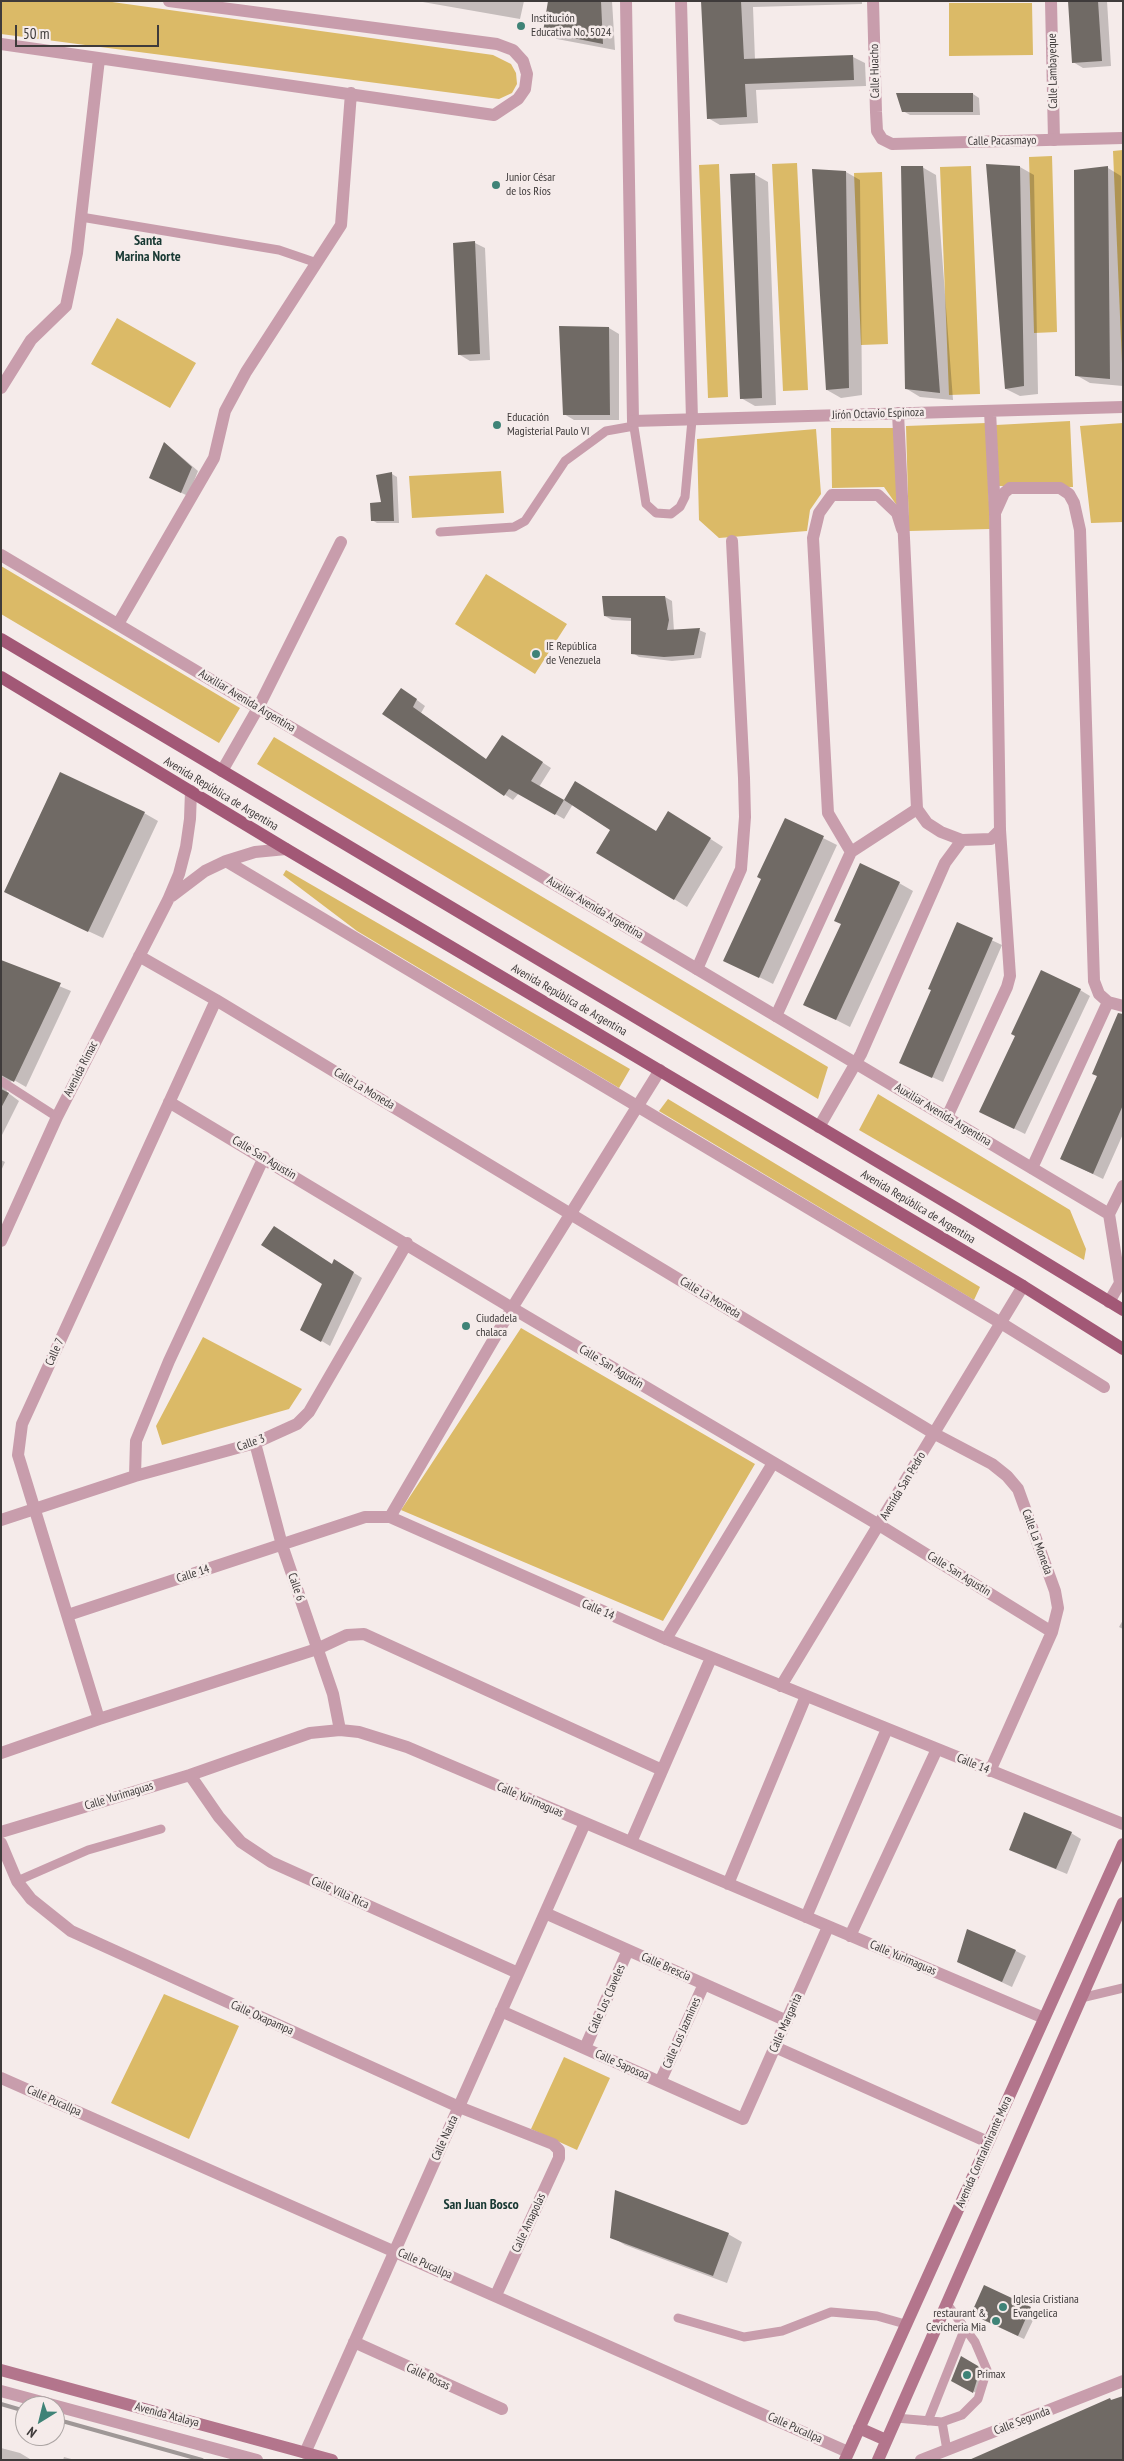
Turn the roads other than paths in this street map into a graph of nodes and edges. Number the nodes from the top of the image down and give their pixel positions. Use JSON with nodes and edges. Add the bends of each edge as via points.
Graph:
{"nodes":[{"id":1,"x":169,"y":1,"type":"edge"},
{"id":2,"x":626,"y":1,"type":"edge"},
{"id":3,"x":681,"y":1,"type":"edge"},
{"id":4,"x":873,"y":1,"type":"edge"},
{"id":5,"x":1052,"y":1,"type":"edge"},
{"id":6,"x":1,"y":44,"type":"edge"},
{"id":7,"x":99,"y":59,"type":"junction"},
{"id":8,"x":351,"y":93,"type":"junction"},
{"id":9,"x":1123,"y":138,"type":"edge"},
{"id":10,"x":882,"y":140,"type":"joint"},
{"id":11,"x":1054,"y":140,"type":"junction"},
{"id":12,"x":81,"y":217,"type":"junction"},
{"id":13,"x":317,"y":262,"type":"junction"},
{"id":14,"x":1,"y":388,"type":"edge"},
{"id":15,"x":1123,"y":407,"type":"edge"},
{"id":16,"x":990,"y":411,"type":"junction"},
{"id":17,"x":898,"y":413,"type":"junction"},
{"id":18,"x":692,"y":420,"type":"junction"},
{"id":19,"x":634,"y":424,"type":"junction"},
{"id":20,"x":995,"y":513,"type":"junction"},
{"id":21,"x":440,"y":532,"type":"dead end"},
{"id":22,"x":904,"y":536,"type":"junction"},
{"id":23,"x":732,"y":541,"type":"dead end"},
{"id":24,"x":341,"y":542,"type":"dead end"},
{"id":25,"x":1,"y":556,"type":"edge"},
{"id":26,"x":118,"y":624,"type":"junction"},
{"id":27,"x":1,"y":639,"type":"edge"},
{"id":28,"x":1,"y":677,"type":"edge"},
{"id":29,"x":258,"y":708,"type":"junction"},
{"id":30,"x":222,"y":772,"type":"junction"},
{"id":31,"x":191,"y":791,"type":"junction"},
{"id":32,"x":917,"y":809,"type":"junction"},
{"id":33,"x":1000,"y":830,"type":"junction"},
{"id":34,"x":962,"y":840,"type":"junction"},
{"id":35,"x":286,"y":849,"type":"junction"},
{"id":36,"x":851,"y":852,"type":"junction"},
{"id":37,"x":226,"y":860,"type":"junction"},
{"id":38,"x":168,"y":900,"type":"junction"},
{"id":39,"x":139,"y":956,"type":"junction"},
{"id":40,"x":697,"y":969,"type":"junction"},
{"id":41,"x":216,"y":1000,"type":"junction"},
{"id":42,"x":1108,"y":1002,"type":"junction"},
{"id":43,"x":1123,"y":1006,"type":"edge"},
{"id":44,"x":776,"y":1016,"type":"junction"},
{"id":45,"x":856,"y":1063,"type":"junction"},
{"id":46,"x":660,"y":1070,"type":"junction"},
{"id":47,"x":1,"y":1081,"type":"edge"},
{"id":48,"x":169,"y":1102,"type":"junction"},
{"id":49,"x":638,"y":1107,"type":"junction"},
{"id":50,"x":57,"y":1117,"type":"junction"},
{"id":51,"x":947,"y":1117,"type":"junction"},
{"id":52,"x":819,"y":1127,"type":"junction"},
{"id":53,"x":264,"y":1157,"type":"junction"},
{"id":54,"x":1032,"y":1168,"type":"junction"},
{"id":55,"x":1123,"y":1186,"type":"edge"},
{"id":56,"x":572,"y":1214,"type":"junction"},
{"id":57,"x":1109,"y":1214,"type":"junction"},
{"id":58,"x":1,"y":1241,"type":"edge"},
{"id":59,"x":407,"y":1244,"type":"junction"},
{"id":60,"x":1023,"y":1286,"type":"junction"},
{"id":61,"x":1109,"y":1302,"type":"junction"},
{"id":62,"x":512,"y":1308,"type":"junction"},
{"id":63,"x":1123,"y":1310,"type":"edge"},
{"id":64,"x":1001,"y":1323,"type":"junction"},
{"id":65,"x":1123,"y":1349,"type":"edge"},
{"id":66,"x":1104,"y":1387,"type":"dead end"},
{"id":67,"x":935,"y":1434,"type":"junction"},
{"id":68,"x":255,"y":1443,"type":"junction"},
{"id":69,"x":773,"y":1463,"type":"junction"},
{"id":70,"x":135,"y":1476,"type":"junction"},
{"id":71,"x":35,"y":1509,"type":"junction"},
{"id":72,"x":390,"y":1517,"type":"junction"},
{"id":73,"x":1,"y":1520,"type":"edge"},
{"id":74,"x":879,"y":1525,"type":"junction"},
{"id":75,"x":282,"y":1545,"type":"junction"},
{"id":76,"x":68,"y":1615,"type":"junction"},
{"id":77,"x":1052,"y":1632,"type":"junction"},
{"id":78,"x":666,"y":1639,"type":"junction"},
{"id":79,"x":317,"y":1649,"type":"junction"},
{"id":80,"x":711,"y":1658,"type":"junction"},
{"id":81,"x":781,"y":1686,"type":"junction"},
{"id":82,"x":806,"y":1696,"type":"junction"},
{"id":83,"x":99,"y":1719,"type":"junction"},
{"id":84,"x":887,"y":1729,"type":"junction"},
{"id":85,"x":340,"y":1730,"type":"junction"},
{"id":86,"x":937,"y":1749,"type":"junction"},
{"id":87,"x":1,"y":1753,"type":"edge"},
{"id":88,"x":662,"y":1770,"type":"junction"},
{"id":89,"x":990,"y":1770,"type":"junction"},
{"id":90,"x":190,"y":1774,"type":"junction"},
{"id":91,"x":585,"y":1823,"type":"junction"},
{"id":92,"x":1123,"y":1824,"type":"edge"},
{"id":93,"x":161,"y":1829,"type":"dead end"},
{"id":94,"x":1,"y":1832,"type":"edge"},
{"id":95,"x":630,"y":1842,"type":"junction"},
{"id":96,"x":1,"y":1843,"type":"edge"},
{"id":97,"x":1123,"y":1844,"type":"edge"},
{"id":98,"x":16,"y":1881,"type":"junction"},
{"id":99,"x":728,"y":1884,"type":"junction"},
{"id":100,"x":1123,"y":1903,"type":"edge"},
{"id":101,"x":545,"y":1913,"type":"junction"},
{"id":102,"x":806,"y":1917,"type":"junction"},
{"id":103,"x":828,"y":1927,"type":"junction"},
{"id":104,"x":850,"y":1936,"type":"junction"},
{"id":105,"x":628,"y":1950,"type":"junction"},
{"id":106,"x":518,"y":1973,"type":"junction"},
{"id":107,"x":704,"y":1984,"type":"junction"},
{"id":108,"x":1123,"y":1988,"type":"edge"},
{"id":109,"x":1081,"y":1998,"type":"junction"},
{"id":110,"x":501,"y":2011,"type":"junction"},
{"id":111,"x":1044,"y":2018,"type":"junction"},
{"id":112,"x":787,"y":2021,"type":"junction"},
{"id":113,"x":775,"y":2047,"type":"junction"},
{"id":114,"x":585,"y":2048,"type":"junction"},
{"id":115,"x":1,"y":2078,"type":"edge"},
{"id":116,"x":660,"y":2082,"type":"junction"},
{"id":117,"x":459,"y":2107,"type":"junction"},
{"id":118,"x":743,"y":2119,"type":"joint"},
{"id":119,"x":988,"y":2142,"type":"junction"},
{"id":120,"x":559,"y":2150,"type":"joint"},
{"id":121,"x":395,"y":2251,"type":"junction"},
{"id":122,"x":496,"y":2295,"type":"junction"},
{"id":123,"x":947,"y":2304,"type":"junction"},
{"id":124,"x":678,"y":2318,"type":"dead end"},
{"id":125,"x":905,"y":2324,"type":"junction"},
{"id":126,"x":965,"y":2328,"type":"junction"},
{"id":127,"x":354,"y":2342,"type":"junction"},
{"id":128,"x":1,"y":2370,"type":"edge"},
{"id":129,"x":1123,"y":2381,"type":"edge"},
{"id":130,"x":1,"y":2391,"type":"edge"},
{"id":131,"x":502,"y":2409,"type":"dead end"},
{"id":132,"x":896,"y":2418,"type":"junction"},
{"id":133,"x":928,"y":2420,"type":"junction"},
{"id":134,"x":942,"y":2422,"type":"junction"},
{"id":135,"x":859,"y":2428,"type":"junction"},
{"id":136,"x":886,"y":2440,"type":"junction"},
{"id":137,"x":947,"y":2450,"type":"junction"},
{"id":138,"x":305,"y":2453,"type":"junction"},
{"id":139,"x":846,"y":2456,"type":"edge"},
{"id":140,"x":257,"y":2460,"type":"edge"},
{"id":141,"x":332,"y":2460,"type":"edge"},
{"id":142,"x":878,"y":2460,"type":"edge"},
{"id":143,"x":921,"y":2460,"type":"edge"}],
"edges":[{"from":1,"to":8,"type":"street","via":[[497,44],[513,50],[524,61],[528,74],[525,89],[518,99],[494,115]]},
{"from":2,"to":19,"type":"street"},
{"from":3,"to":18,"type":"street"},
{"from":4,"to":10,"type":"street","name":"Calle Huacho","via":[[877,131]]},
{"from":5,"to":11,"type":"street","name":"Calle Lambayeque"},
{"from":6,"to":7,"type":"street"},
{"from":7,"to":8,"type":"street"},
{"from":7,"to":12,"type":"street"},
{"from":8,"to":13,"type":"street","via":[[341,225]]},
{"from":9,"to":11,"type":"street","name":"Calle Pacasmayo"},
{"from":10,"to":11,"type":"street","name":"Calle Pacasmayo","via":[[892,144]]},
{"from":12,"to":13,"type":"lane","via":[[279,250]]},
{"from":12,"to":14,"type":"street","via":[[66,306],[31,340]]},
{"from":13,"to":26,"type":"street","via":[[246,372],[225,411],[210,466]]},
{"from":15,"to":16,"type":"street","name":"Jirón Octavio Espinoza"},
{"from":16,"to":17,"type":"street","name":"Jirón Octavio Espinoza"},
{"from":16,"to":20,"type":"street"},
{"from":17,"to":18,"type":"street","name":"Jirón Octavio Espinoza"},
{"from":17,"to":22,"type":"street"},
{"from":18,"to":19,"type":"street","name":"Jirón Octavio Espinoza"},
{"from":18,"to":19,"type":"lane","via":[[685,497],[680,507],[670,514],[656,513],[646,504]]},
{"from":19,"to":21,"type":"lane","via":[[606,431],[565,461],[525,521],[514,527]]},
{"from":20,"to":33,"type":"street"},
{"from":20,"to":42,"type":"street","via":[[1004,493],[1010,488],[1060,488],[1074,503],[1080,530],[1094,981],[1098,994]]},
{"from":22,"to":32,"type":"street"},
{"from":22,"to":36,"type":"street","via":[[897,513],[878,495],[832,495],[819,513],[813,538],[828,813]]},
{"from":23,"to":40,"type":"street","via":[[744,778],[741,869]]},
{"from":24,"to":29,"type":"street"},
{"from":25,"to":26,"type":"street","name":"Auxiliar Avenida Argentina"},
{"from":26,"to":29,"type":"street","name":"Auxiliar Avenida Argentina"},
{"from":27,"to":30,"type":"main road","name":"Avenida República de Argentina"},
{"from":28,"to":31,"type":"main road","name":"Avenida República de Argentina"},
{"from":29,"to":30,"type":"street"},
{"from":29,"to":40,"type":"street","name":"Auxiliar Avenida Argentina"},
{"from":30,"to":52,"type":"main road","name":"Avenida República de Argentina"},
{"from":31,"to":35,"type":"main road","name":"Avenida República de Argentina"},
{"from":31,"to":38,"type":"street","name":"Avenida Rímac","via":[[186,847]]},
{"from":32,"to":34,"type":"street","via":[[927,823]]},
{"from":32,"to":36,"type":"street"},
{"from":33,"to":34,"type":"street","via":[[992,839]]},
{"from":33,"to":51,"type":"street","via":[[1010,976],[1008,987]]},
{"from":34,"to":45,"type":"street","via":[[945,863]]},
{"from":35,"to":37,"type":"street","name":"Avenida Rímac","via":[[255,852]]},
{"from":35,"to":46,"type":"main road","name":"Avenida República de Argentina"},
{"from":36,"to":44,"type":"street"},
{"from":37,"to":38,"type":"street","name":"Avenida Rímac","via":[[185,884]]},
{"from":37,"to":49,"type":"street"},
{"from":38,"to":39,"type":"street","name":"Avenida Rímac"},
{"from":39,"to":41,"type":"street","name":"Calle La Moneda"},
{"from":39,"to":50,"type":"street","name":"Avenida Rímac"},
{"from":40,"to":44,"type":"street","name":"Auxiliar Avenida Argentina"},
{"from":41,"to":48,"type":"street","name":"Calle 7"},
{"from":41,"to":56,"type":"street","name":"Calle La Moneda"},
{"from":42,"to":43,"type":"street"},
{"from":42,"to":54,"type":"street"},
{"from":44,"to":45,"type":"street","name":"Auxiliar Avenida Argentina"},
{"from":45,"to":51,"type":"street","name":"Auxiliar Avenida Argentina"},
{"from":45,"to":52,"type":"street"},
{"from":46,"to":49,"type":"street"},
{"from":46,"to":60,"type":"main road","name":"Avenida República de Argentina"},
{"from":47,"to":50,"type":"lane"},
{"from":48,"to":53,"type":"street","name":"Calle San Agustin"},
{"from":48,"to":71,"type":"street","name":"Calle 7","via":[[22,1424],[18,1455]]},
{"from":49,"to":56,"type":"street"},
{"from":49,"to":64,"type":"street"},
{"from":50,"to":58,"type":"street","name":"Avenida Rímac"},
{"from":51,"to":54,"type":"street","name":"Auxiliar Avenida Argentina"},
{"from":52,"to":61,"type":"main road","name":"Avenida República de Argentina"},
{"from":53,"to":59,"type":"street","name":"Calle San Agustin"},
{"from":53,"to":70,"type":"street","via":[[172,1353],[136,1441]]},
{"from":54,"to":57,"type":"street","name":"Auxiliar Avenida Argentina"},
{"from":55,"to":57,"type":"street"},
{"from":56,"to":62,"type":"street"},
{"from":56,"to":67,"type":"street","name":"Calle La Moneda"},
{"from":57,"to":61,"type":"street","via":[[1120,1283]]},
{"from":59,"to":62,"type":"street","name":"Calle San Agustin"},
{"from":59,"to":68,"type":"street","name":"Calle 3","via":[[309,1412],[297,1424]]},
{"from":60,"to":64,"type":"street","name":"Avenida San Pedro"},
{"from":60,"to":65,"type":"main road","name":"Avenida República de Argentina"},
{"from":61,"to":63,"type":"main road","name":"Avenida República de Argentina"},
{"from":62,"to":69,"type":"street","name":"Calle San Agustin"},
{"from":62,"to":72,"type":"street"},
{"from":64,"to":66,"type":"street"},
{"from":64,"to":67,"type":"street","name":"Avenida San Pedro"},
{"from":67,"to":74,"type":"street","name":"Avenida San Pedro"},
{"from":67,"to":77,"type":"street","name":"Calle La Moneda","via":[[992,1464],[1008,1476],[1018,1490],[1056,1591],[1058,1608]]},
{"from":68,"to":70,"type":"street","name":"Calle 3"},
{"from":68,"to":75,"type":"street","name":"Calle 6"},
{"from":69,"to":74,"type":"street","name":"Calle San Agustin"},
{"from":69,"to":78,"type":"street"},
{"from":70,"to":71,"type":"street","name":"Calle 3"},
{"from":71,"to":73,"type":"street","name":"Calle 3"},
{"from":71,"to":76,"type":"street","name":"Calle 7"},
{"from":72,"to":75,"type":"street","name":"Calle 14","via":[[365,1517]]},
{"from":72,"to":78,"type":"street","name":"Calle 14"},
{"from":74,"to":77,"type":"street","name":"Calle San Agustin"},
{"from":74,"to":81,"type":"street","name":"Avenida San Pedro"},
{"from":75,"to":76,"type":"street","name":"Calle 14"},
{"from":75,"to":79,"type":"street","name":"Calle 6"},
{"from":76,"to":83,"type":"street","name":"Calle 7"},
{"from":77,"to":89,"type":"street","name":"Calle La Moneda"},
{"from":78,"to":80,"type":"street","name":"Calle 14"},
{"from":79,"to":83,"type":"street"},
{"from":79,"to":85,"type":"street","name":"Calle 6","via":[[333,1694]]},
{"from":79,"to":88,"type":"street","via":[[347,1635],[364,1634]]},
{"from":80,"to":81,"type":"street","name":"Calle 14"},
{"from":80,"to":88,"type":"street"},
{"from":81,"to":82,"type":"street","name":"Calle 14"},
{"from":82,"to":84,"type":"street","name":"Calle 14"},
{"from":82,"to":99,"type":"street"},
{"from":83,"to":87,"type":"street"},
{"from":84,"to":86,"type":"street","name":"Calle 14"},
{"from":84,"to":102,"type":"street"},
{"from":85,"to":90,"type":"street","name":"Calle Yurimaguas","via":[[310,1733]]},
{"from":85,"to":91,"type":"street","name":"Calle Yurimaguas","via":[[407,1747]]},
{"from":86,"to":89,"type":"street","name":"Calle 14"},
{"from":86,"to":104,"type":"street"},
{"from":88,"to":95,"type":"street"},
{"from":89,"to":92,"type":"street","name":"Calle 14"},
{"from":90,"to":94,"type":"street","name":"Calle Yurimaguas"},
{"from":90,"to":106,"type":"street","name":"Calle Villa Rica","via":[[241,1842],[271,1862]]},
{"from":91,"to":95,"type":"street","name":"Calle Yurimaguas"},
{"from":91,"to":101,"type":"street","name":"Calle Nauta"},
{"from":93,"to":98,"type":"lane","via":[[88,1850]]},
{"from":95,"to":99,"type":"street","name":"Calle Yurimaguas"},
{"from":96,"to":98,"type":"street","name":"Calle Oxapampa"},
{"from":97,"to":111,"type":"main road","name":"Avenida Contralmirante Mora"},
{"from":98,"to":117,"type":"street","name":"Calle Oxapampa","via":[[31,1899],[71,1932]]},
{"from":99,"to":102,"type":"street","name":"Calle Yurimaguas"},
{"from":100,"to":109,"type":"main road"},
{"from":101,"to":105,"type":"street","name":"Calle Brescia"},
{"from":101,"to":106,"type":"street","name":"Calle Nauta"},
{"from":102,"to":103,"type":"street","name":"Calle Yurimaguas"},
{"from":103,"to":104,"type":"street","name":"Calle Yurimaguas"},
{"from":103,"to":112,"type":"street","name":"Calle Margarita"},
{"from":104,"to":111,"type":"street","name":"Calle Yurimaguas"},
{"from":105,"to":107,"type":"street","name":"Calle Brescia"},
{"from":105,"to":114,"type":"street","name":"Calle Los Claveles"},
{"from":106,"to":110,"type":"street","name":"Calle Nauta"},
{"from":107,"to":112,"type":"street","name":"Calle Brescia"},
{"from":107,"to":116,"type":"street","name":"Calle Los Jazmines"},
{"from":108,"to":109,"type":"lane"},
{"from":109,"to":123,"type":"main road"},
{"from":110,"to":114,"type":"street","name":"Calle Saposoa"},
{"from":110,"to":117,"type":"street","name":"Calle Nauta"},
{"from":111,"to":119,"type":"main road","name":"Avenida Contralmirante Mora"},
{"from":112,"to":113,"type":"street","name":"Calle Margarita"},
{"from":113,"to":118,"type":"street","name":"Calle Margarita"},
{"from":113,"to":119,"type":"street"},
{"from":114,"to":116,"type":"street","name":"Calle Saposoa"},
{"from":115,"to":121,"type":"street","name":"Calle Pucallpa"},
{"from":116,"to":118,"type":"street","name":"Calle Saposoa"},
{"from":117,"to":120,"type":"street","name":"Calle Oxapampa","via":[[553,2144]]},
{"from":117,"to":121,"type":"street","name":"Calle Nauta"},
{"from":119,"to":125,"type":"main road","name":"Avenida Contralmirante Mora"},
{"from":120,"to":122,"type":"street","name":"Calle Amapolas","via":[[559,2158]]},
{"from":121,"to":122,"type":"street","name":"Calle Pucallpa"},
{"from":121,"to":127,"type":"street","name":"Calle Nauta"},
{"from":122,"to":139,"type":"street","name":"Calle Pucallpa"},
{"from":123,"to":126,"type":"lane"},
{"from":123,"to":132,"type":"main road"},
{"from":124,"to":125,"type":"lane","via":[[744,2337],[782,2332],[831,2312],[876,2316]]},
{"from":125,"to":135,"type":"main road","name":"Avenida Contralmirante Mora"},
{"from":126,"to":133,"type":"lane"},
{"from":126,"to":134,"type":"lane","via":[[987,2370],[978,2399],[962,2415]]},
{"from":127,"to":131,"type":"street","name":"Calle Rosas"},
{"from":127,"to":138,"type":"street","name":"Calle Nauta"},
{"from":128,"to":138,"type":"main road","name":"Avenida Atalaya"},
{"from":129,"to":137,"type":"street","name":"Calle Segunda"},
{"from":130,"to":140,"type":"street","name":"Avenida Atalaya"},
{"from":132,"to":133,"type":"lane"},
{"from":132,"to":136,"type":"main road"},
{"from":133,"to":134,"type":"lane"},
{"from":134,"to":137,"type":"lane"},
{"from":135,"to":136,"type":"main road"},
{"from":135,"to":139,"type":"main road","name":"Avenida Contralmirante Mora"},
{"from":136,"to":142,"type":"main road"},
{"from":137,"to":143,"type":"street","name":"Calle Segunda"},
{"from":138,"to":141,"type":"main road","name":"Avenida Atalaya"}]}
